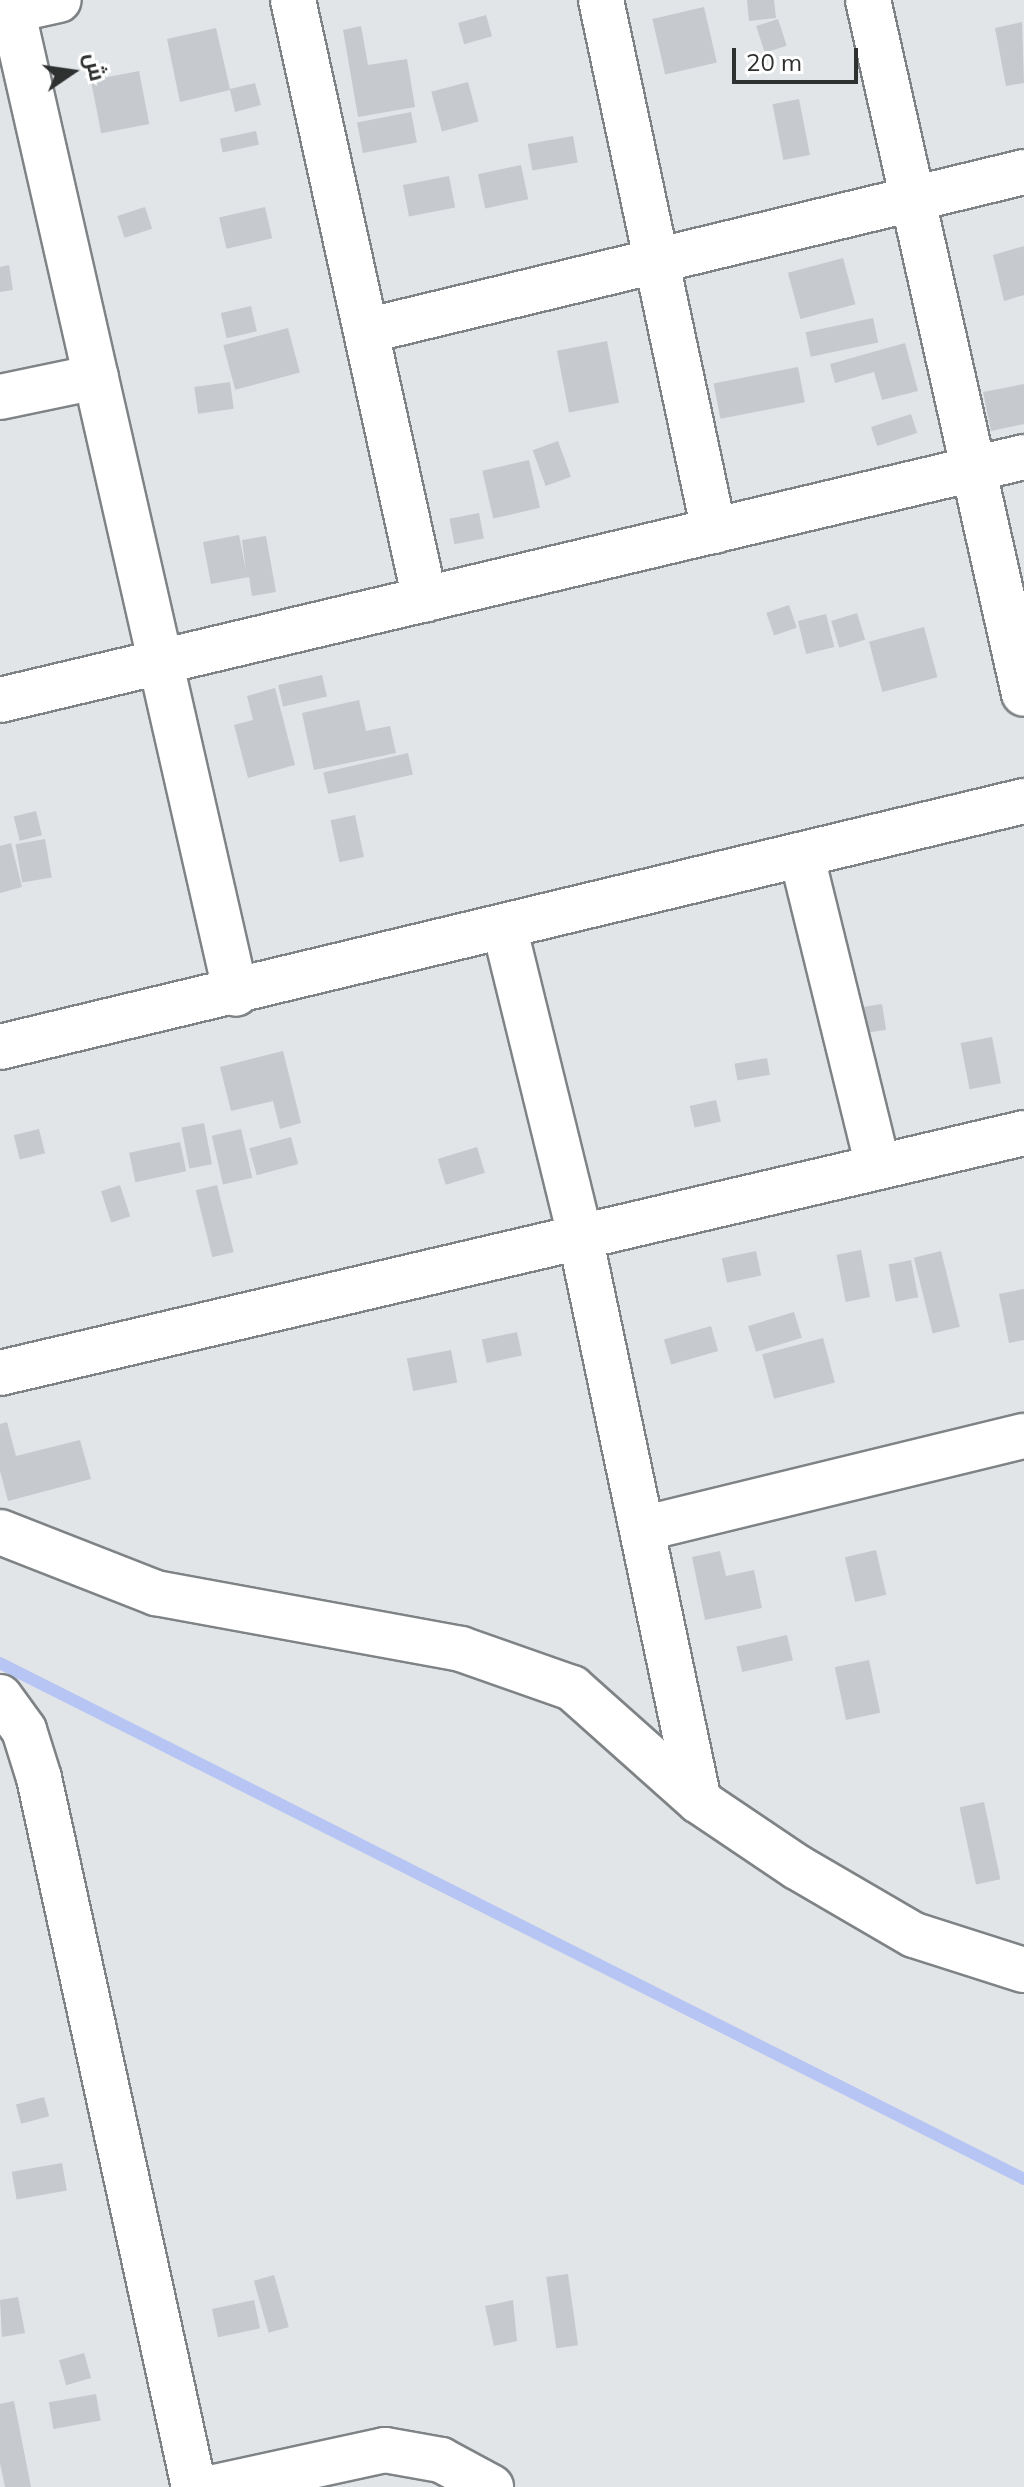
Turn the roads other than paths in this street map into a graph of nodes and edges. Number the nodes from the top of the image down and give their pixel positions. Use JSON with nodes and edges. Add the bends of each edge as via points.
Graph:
{"nodes":[{"id":1,"x":59,"y":0,"type":"edge"},
{"id":2,"x":293,"y":0,"type":"edge"},
{"id":3,"x":601,"y":0,"type":"edge"},
{"id":4,"x":868,"y":0,"type":"edge"},
{"id":5,"x":7,"y":8,"type":"edge"},
{"id":6,"x":1024,"y":172,"type":"edge"},
{"id":7,"x":912,"y":199,"type":"junction"},
{"id":8,"x":659,"y":261,"type":"junction"},
{"id":9,"x":370,"y":330,"type":"junction"},
{"id":10,"x":96,"y":377,"type":"junction"},
{"id":11,"x":0,"y":397,"type":"edge"},
{"id":12,"x":1024,"y":457,"type":"edge"},
{"id":13,"x":972,"y":470,"type":"junction"},
{"id":14,"x":714,"y":531,"type":"junction"},
{"id":15,"x":425,"y":600,"type":"junction"},
{"id":16,"x":161,"y":662,"type":"junction"},
{"id":17,"x":1024,"y":694,"type":"edge"},
{"id":18,"x":0,"y":700,"type":"edge"},
{"id":19,"x":1024,"y":801,"type":"edge"},
{"id":20,"x":802,"y":857,"type":"junction"},
{"id":21,"x":505,"y":930,"type":"junction"},
{"id":22,"x":236,"y":994,"type":"junction"},
{"id":23,"x":0,"y":1047,"type":"edge"},
{"id":24,"x":1024,"y":1133,"type":"edge"},
{"id":25,"x":878,"y":1167,"type":"junction"},
{"id":26,"x":580,"y":1236,"type":"junction"},
{"id":27,"x":0,"y":1373,"type":"edge"},
{"id":28,"x":1024,"y":1436,"type":"edge"},
{"id":29,"x":642,"y":1529,"type":"junction"},
{"id":30,"x":0,"y":1532,"type":"edge"},
{"id":31,"x":0,"y":1697,"type":"edge"},
{"id":32,"x":699,"y":1801,"type":"junction"},
{"id":33,"x":1024,"y":1970,"type":"edge"},
{"id":34,"x":281,"y":2480,"type":"edge"},
{"id":35,"x":194,"y":2487,"type":"edge"},
{"id":36,"x":215,"y":2487,"type":"edge"},
{"id":37,"x":491,"y":2487,"type":"edge"}],
"edges":[{"from":1,"to":5,"type":"street"},
{"from":2,"to":9,"type":"street"},
{"from":3,"to":8,"type":"street"},
{"from":4,"to":7,"type":"street"},
{"from":5,"to":10,"type":"street"},
{"from":6,"to":7,"type":"street"},
{"from":7,"to":8,"type":"street"},
{"from":7,"to":13,"type":"street"},
{"from":8,"to":9,"type":"street"},
{"from":8,"to":14,"type":"street"},
{"from":9,"to":15,"type":"street"},
{"from":10,"to":11,"type":"street"},
{"from":10,"to":16,"type":"street"},
{"from":12,"to":13,"type":"street"},
{"from":13,"to":14,"type":"street"},
{"from":13,"to":17,"type":"street"},
{"from":14,"to":15,"type":"street"},
{"from":15,"to":16,"type":"street"},
{"from":16,"to":18,"type":"street"},
{"from":16,"to":22,"type":"street"},
{"from":19,"to":20,"type":"street"},
{"from":20,"to":21,"type":"street"},
{"from":20,"to":25,"type":"street"},
{"from":21,"to":22,"type":"street"},
{"from":21,"to":26,"type":"street"},
{"from":22,"to":23,"type":"street"},
{"from":24,"to":25,"type":"street"},
{"from":25,"to":26,"type":"street"},
{"from":26,"to":27,"type":"street"},
{"from":26,"to":29,"type":"street"},
{"from":28,"to":29,"type":"street"},
{"from":29,"to":32,"type":"street"},
{"from":30,"to":32,"type":"street","via":[[156,1593],[461,1649],[572,1688]]},
{"from":31,"to":35,"type":"street","via":[[24,1730],[39,1778]]},
{"from":32,"to":33,"type":"street","via":[[914,1935]]},
{"from":34,"to":36,"type":"street"},
{"from":34,"to":37,"type":"street","via":[[385,2450],[441,2460]]}]}
